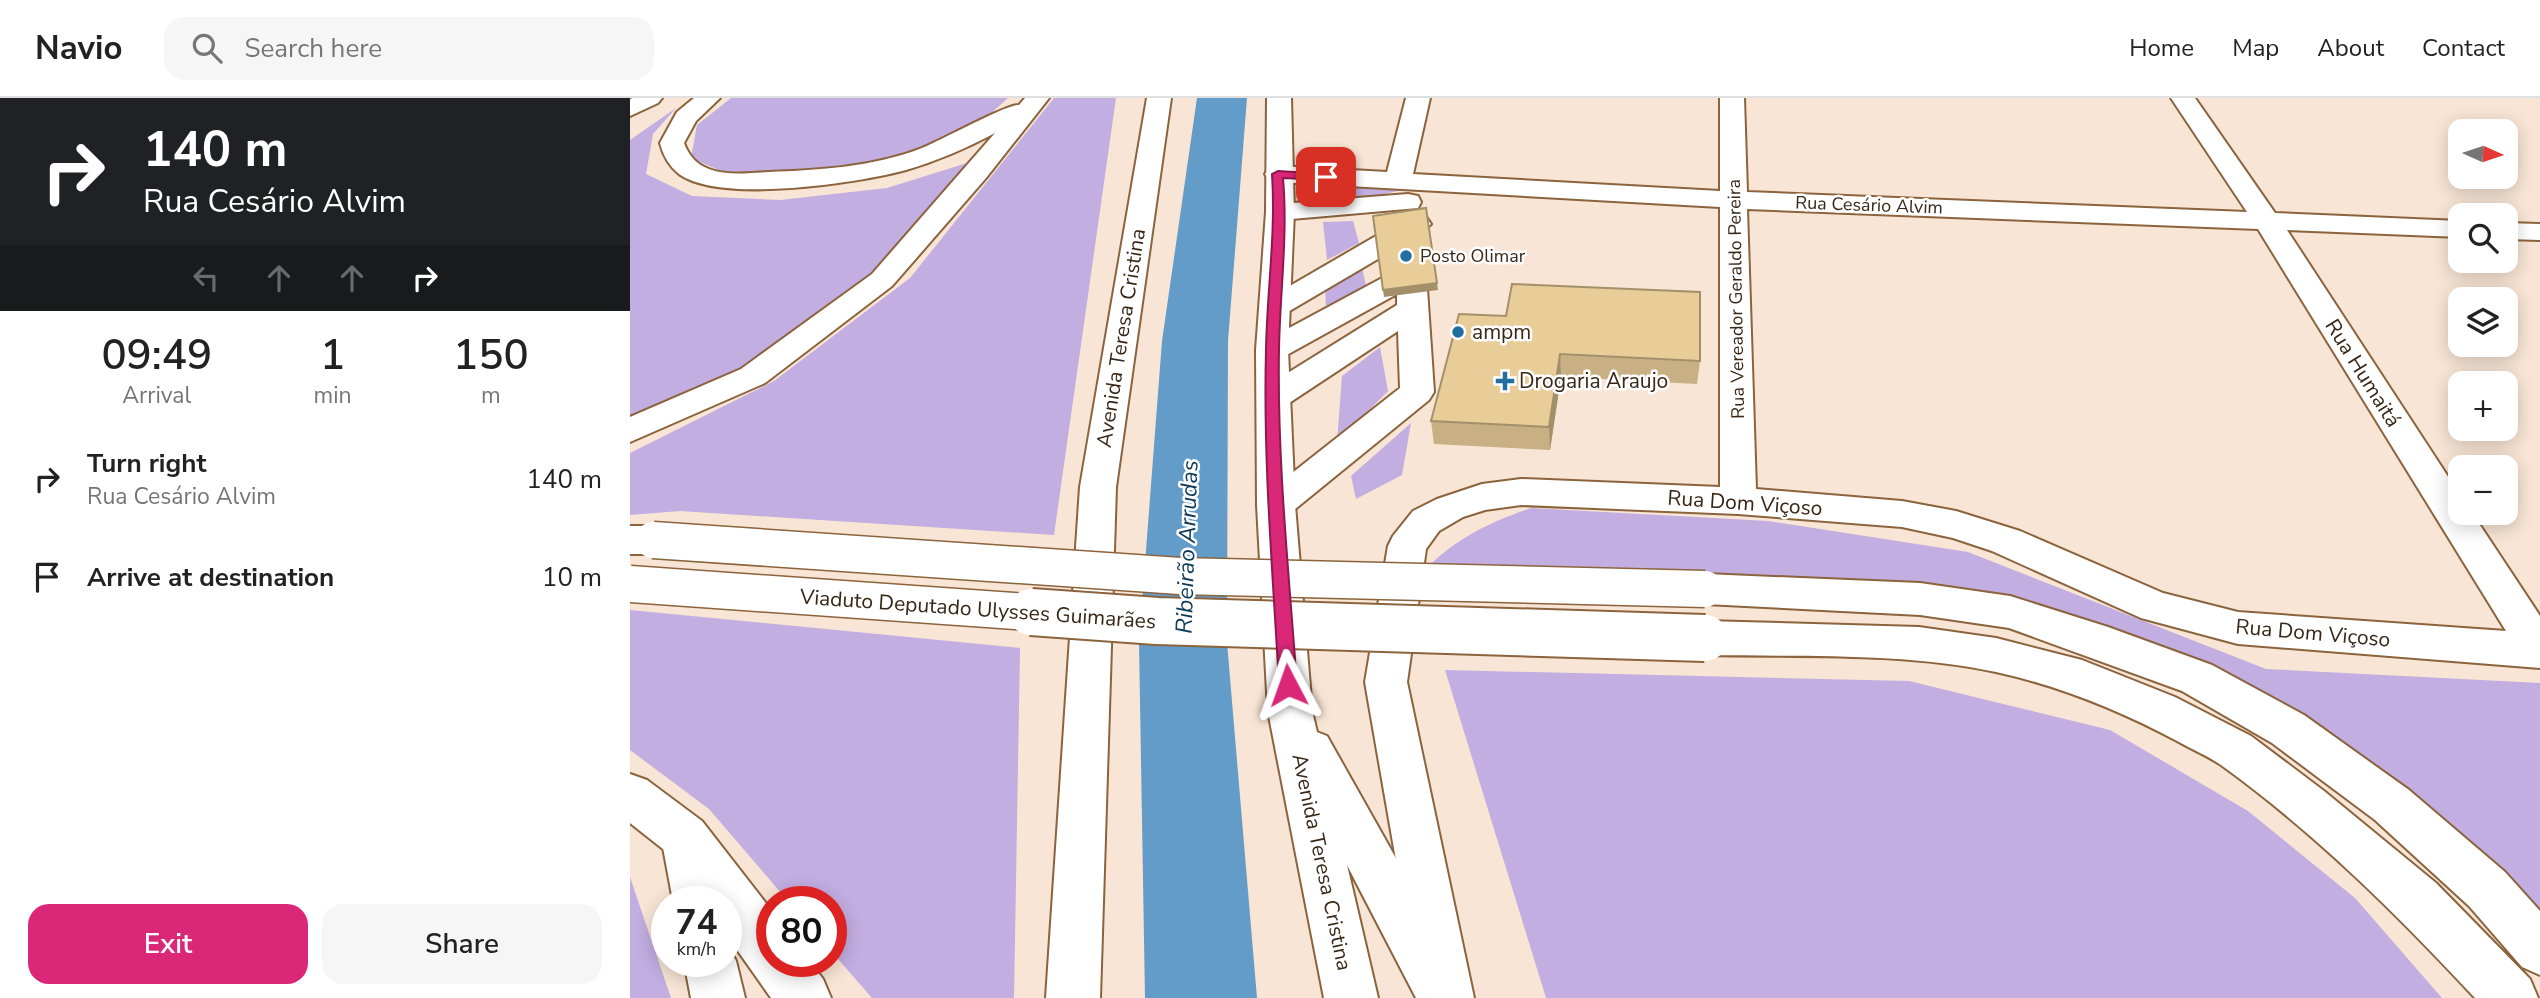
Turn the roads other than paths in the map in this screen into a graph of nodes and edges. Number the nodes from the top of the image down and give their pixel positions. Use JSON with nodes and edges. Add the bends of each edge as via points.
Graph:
{"nodes":[{"id":1,"x":650,"y":98,"type":"edge"},
{"id":2,"x":708,"y":98,"type":"edge"},
{"id":3,"x":1035,"y":98,"type":"edge"},
{"id":4,"x":1158,"y":98,"type":"edge"},
{"id":5,"x":1279,"y":98,"type":"edge"},
{"id":6,"x":1418,"y":98,"type":"edge"},
{"id":7,"x":1732,"y":98,"type":"edge"},
{"id":8,"x":2183,"y":98,"type":"edge"},
{"id":9,"x":630,"y":109,"type":"edge"},
{"id":10,"x":1278,"y":174,"type":"junction"},
{"id":11,"x":1398,"y":181,"type":"junction"},
{"id":12,"x":1735,"y":200,"type":"junction"},
{"id":13,"x":1426,"y":203,"type":"junction"},
{"id":14,"x":1280,"y":212,"type":"junction"},
{"id":15,"x":2267,"y":221,"type":"junction"},
{"id":16,"x":2448,"y":229,"type":"edge"},
{"id":17,"x":2518,"y":231,"type":"edge"},
{"id":18,"x":2540,"y":232,"type":"edge"},
{"id":19,"x":1411,"y":274,"type":"junction"},
{"id":20,"x":1275,"y":307,"type":"junction"},
{"id":21,"x":1412,"y":309,"type":"junction"},
{"id":22,"x":1272,"y":350,"type":"junction"},
{"id":23,"x":1274,"y":397,"type":"junction"},
{"id":24,"x":630,"y":430,"type":"edge"},
{"id":25,"x":1738,"y":501,"type":"junction"},
{"id":26,"x":1276,"y":505,"type":"junction"},
{"id":27,"x":641,"y":540,"type":"edge"},
{"id":28,"x":630,"y":584,"type":"edge"},
{"id":29,"x":2540,"y":651,"type":"edge"},
{"id":30,"x":1290,"y":711,"type":"junction"},
{"id":31,"x":630,"y":795,"type":"edge"},
{"id":32,"x":685,"y":836,"type":"junction"},
{"id":33,"x":695,"y":886,"type":"edge"},
{"id":34,"x":756,"y":932,"type":"edge"},
{"id":35,"x":2540,"y":949,"type":"edge"},
{"id":36,"x":713,"y":977,"type":"edge"},
{"id":37,"x":788,"y":977,"type":"edge"},
{"id":38,"x":718,"y":998,"type":"edge"},
{"id":39,"x":804,"y":998,"type":"edge"},
{"id":40,"x":1073,"y":998,"type":"edge"},
{"id":41,"x":1351,"y":998,"type":"edge"},
{"id":42,"x":1446,"y":998,"type":"edge"},
{"id":43,"x":2511,"y":998,"type":"edge"}],
"edges":[{"from":1,"to":9,"type":"main road"},
{"from":2,"to":3,"type":"main road","via":[[686,117],[671,143],[681,163],[704,177],[811,180],[861,174],[922,157],[981,133]]},
{"from":3,"to":24,"type":"main road","via":[[882,280],[753,376]]},
{"from":4,"to":40,"type":"main road","name":"Avenida Teresa Cristina","via":[[1098,487]]},
{"from":5,"to":10,"type":"main road","name":"Avenida Teresa Cristina"},
{"from":6,"to":11,"type":"main road"},
{"from":7,"to":12,"type":"main road","name":"Rua Vereador Geraldo Pereira"},
{"from":8,"to":15,"type":"main road","name":"Rua Humaitá"},
{"from":10,"to":11,"type":"main road","name":"Rua Cesário Alvim"},
{"from":10,"to":14,"type":"main road","name":"Avenida Teresa Cristina"},
{"from":11,"to":13,"type":"main road","name":"Rua Cesário Alvim"},
{"from":12,"to":13,"type":"main road","name":"Rua Cesário Alvim"},
{"from":12,"to":15,"type":"main road","name":"Rua Cesário Alvim"},
{"from":12,"to":25,"type":"main road","name":"Rua Vereador Geraldo Pereira"},
{"from":13,"to":14,"type":"main road"},
{"from":13,"to":19,"type":"main road"},
{"from":13,"to":20,"type":"main road"},
{"from":14,"to":20,"type":"main road","name":"Avenida Teresa Cristina"},
{"from":15,"to":16,"type":"main road","name":"Rua Cesário Alvim"},
{"from":15,"to":29,"type":"main road","name":"Rua Humaitá"},
{"from":17,"to":18,"type":"main road"},
{"from":19,"to":21,"type":"main road"},
{"from":19,"to":22,"type":"main road"},
{"from":20,"to":22,"type":"main road","name":"Avenida Teresa Cristina"},
{"from":21,"to":23,"type":"main road"},
{"from":21,"to":26,"type":"main road","via":[[1417,392]]},
{"from":22,"to":23,"type":"main road","name":"Avenida Teresa Cristina"},
{"from":23,"to":26,"type":"main road","name":"Avenida Teresa Cristina"},
{"from":25,"to":29,"type":"main road","name":"Rua Dom Viçoso","via":[[1902,514],[1956,525],[2006,541],[2155,607],[2238,628]]},
{"from":25,"to":42,"type":"main road","name":"Rua Dom Viçoso","via":[[1521,492],[1482,497],[1426,521],[1407,546],[1386,682]]},
{"from":26,"to":30,"type":"main road","name":"Avenida Teresa Cristina"},
{"from":27,"to":35,"type":"main road","bridge":true,"via":[[1180,576],[1920,599],[2010,612],[2197,678],[2288,729],[2392,805],[2487,889]]},
{"from":28,"to":43,"type":"main road","name":"Viaduto Deputado Ulysses Guimarães","bridge":true,"via":[[1157,621],[1919,644],[1996,655],[2082,678],[2159,710],[2235,750],[2418,900]]},
{"from":30,"to":41,"type":"main road","name":"Avenida Teresa Cristina"},
{"from":30,"to":42,"type":"main road"},
{"from":31,"to":32,"type":"main road"},
{"from":32,"to":33,"type":"main road"},
{"from":32,"to":34,"type":"main road"},
{"from":36,"to":38,"type":"main road"},
{"from":37,"to":39,"type":"main road"}]}
